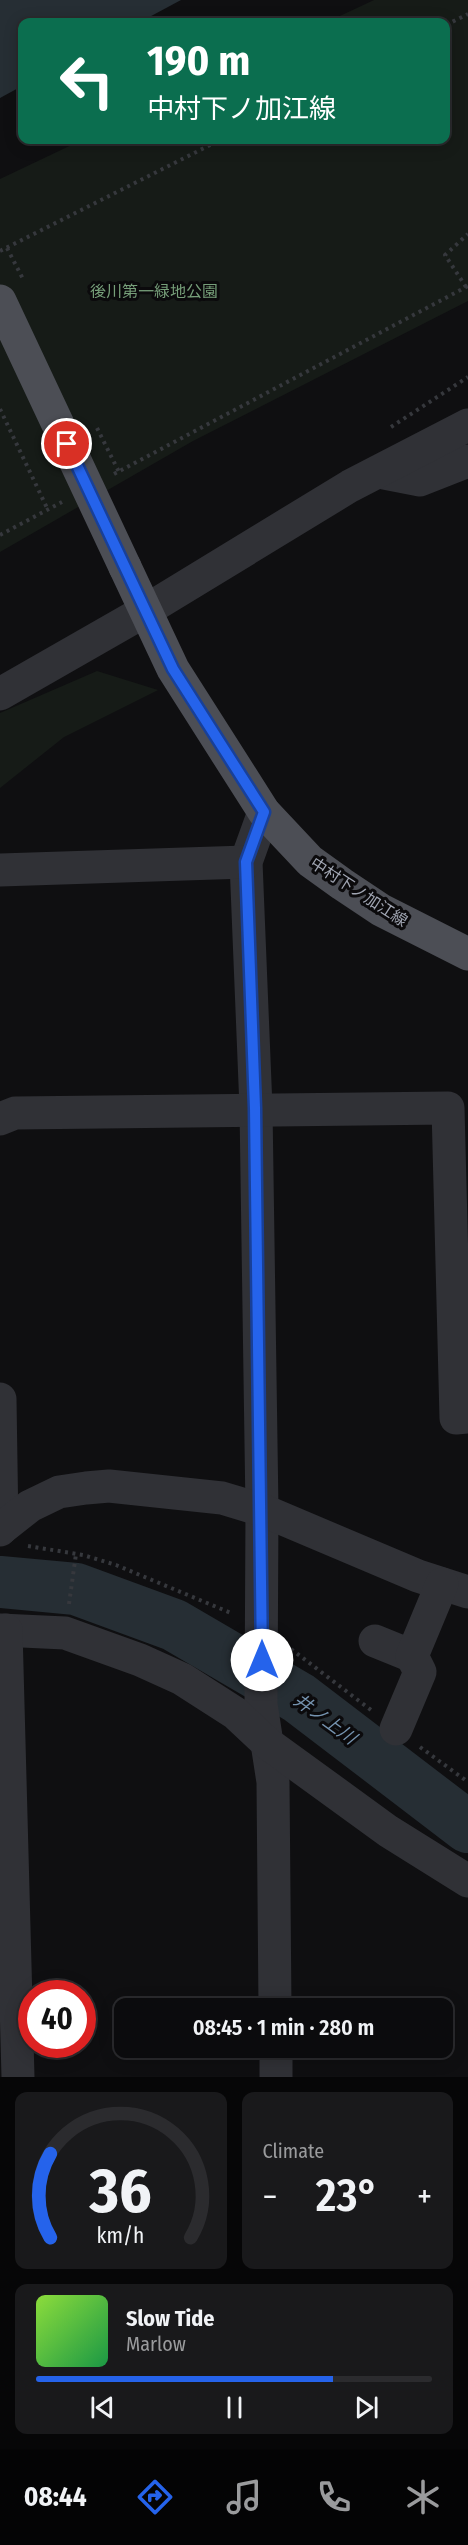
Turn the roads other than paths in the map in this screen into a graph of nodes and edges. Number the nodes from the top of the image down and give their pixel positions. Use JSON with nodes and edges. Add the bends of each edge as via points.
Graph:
{"nodes":[{"id":1,"x":0,"y":301,"type":"edge"},
{"id":2,"x":468,"y":425,"type":"edge"},
{"id":3,"x":468,"y":461,"type":"edge"},
{"id":4,"x":379,"y":472,"type":"junction"},
{"id":5,"x":145,"y":611,"type":"junction"},
{"id":6,"x":0,"y":694,"type":"edge"},
{"id":7,"x":264,"y":812,"type":"junction"},
{"id":8,"x":246,"y":862,"type":"junction"},
{"id":9,"x":0,"y":870,"type":"edge"},
{"id":10,"x":468,"y":954,"type":"edge"},
{"id":11,"x":255,"y":1108,"type":"junction"},
{"id":12,"x":0,"y":1119,"type":"edge"},
{"id":13,"x":0,"y":1399,"type":"edge"},
{"id":14,"x":468,"y":1418,"type":"edge"},
{"id":15,"x":262,"y":1510,"type":"junction"},
{"id":16,"x":1,"y":1529,"type":"edge"},
{"id":17,"x":455,"y":1588,"type":"edge"},
{"id":18,"x":3,"y":1629,"type":"edge"},
{"id":19,"x":375,"y":1641,"type":"dead end"},
{"id":20,"x":412,"y":1656,"type":"junction"},
{"id":21,"x":396,"y":1729,"type":"dead end"},
{"id":22,"x":267,"y":1743,"type":"junction"},
{"id":23,"x":468,"y":1881,"type":"edge"},
{"id":24,"x":275,"y":1998,"type":"edge"},
{"id":25,"x":276,"y":2058,"type":"edge"},
{"id":26,"x":18,"y":2077,"type":"edge"},
{"id":27,"x":276,"y":2077,"type":"edge"}],
"edges":[{"from":1,"to":5,"type":"main road","name":"中村下ノ加江線","bridge":true},
{"from":2,"to":4,"type":"street"},
{"from":3,"to":4,"type":"street","via":[[420,480]]},
{"from":4,"to":5,"type":"street"},
{"from":5,"to":6,"type":"street"},
{"from":5,"to":7,"type":"main road","name":"中村下ノ加江線","via":[[173,669]]},
{"from":7,"to":8,"type":"street"},
{"from":7,"to":10,"type":"main road","name":"中村下ノ加江線","via":[[310,861],[342,884],[391,915]]},
{"from":8,"to":9,"type":"street"},
{"from":8,"to":11,"type":"street"},
{"from":11,"to":12,"type":"street","via":[[15,1113]]},
{"from":11,"to":14,"type":"street","via":[[448,1108],[456,1418]]},
{"from":11,"to":15,"type":"street"},
{"from":13,"to":16,"type":"street"},
{"from":15,"to":16,"type":"street","via":[[222,1498],[110,1486],[59,1492],[30,1506]]},
{"from":15,"to":17,"type":"street"},
{"from":15,"to":22,"type":"street","via":[[250,1628]]},
{"from":17,"to":20,"type":"street"},
{"from":18,"to":22,"type":"street","via":[[65,1633],[140,1660],[182,1679],[235,1713]]},
{"from":18,"to":26,"type":"street"},
{"from":19,"to":20,"type":"street"},
{"from":20,"to":21,"type":"street","via":[[420,1672]]},
{"from":22,"to":23,"type":"street","via":[[388,1831]]},
{"from":22,"to":24,"type":"street","via":[[273,1782]]},
{"from":25,"to":27,"type":"street"}]}
